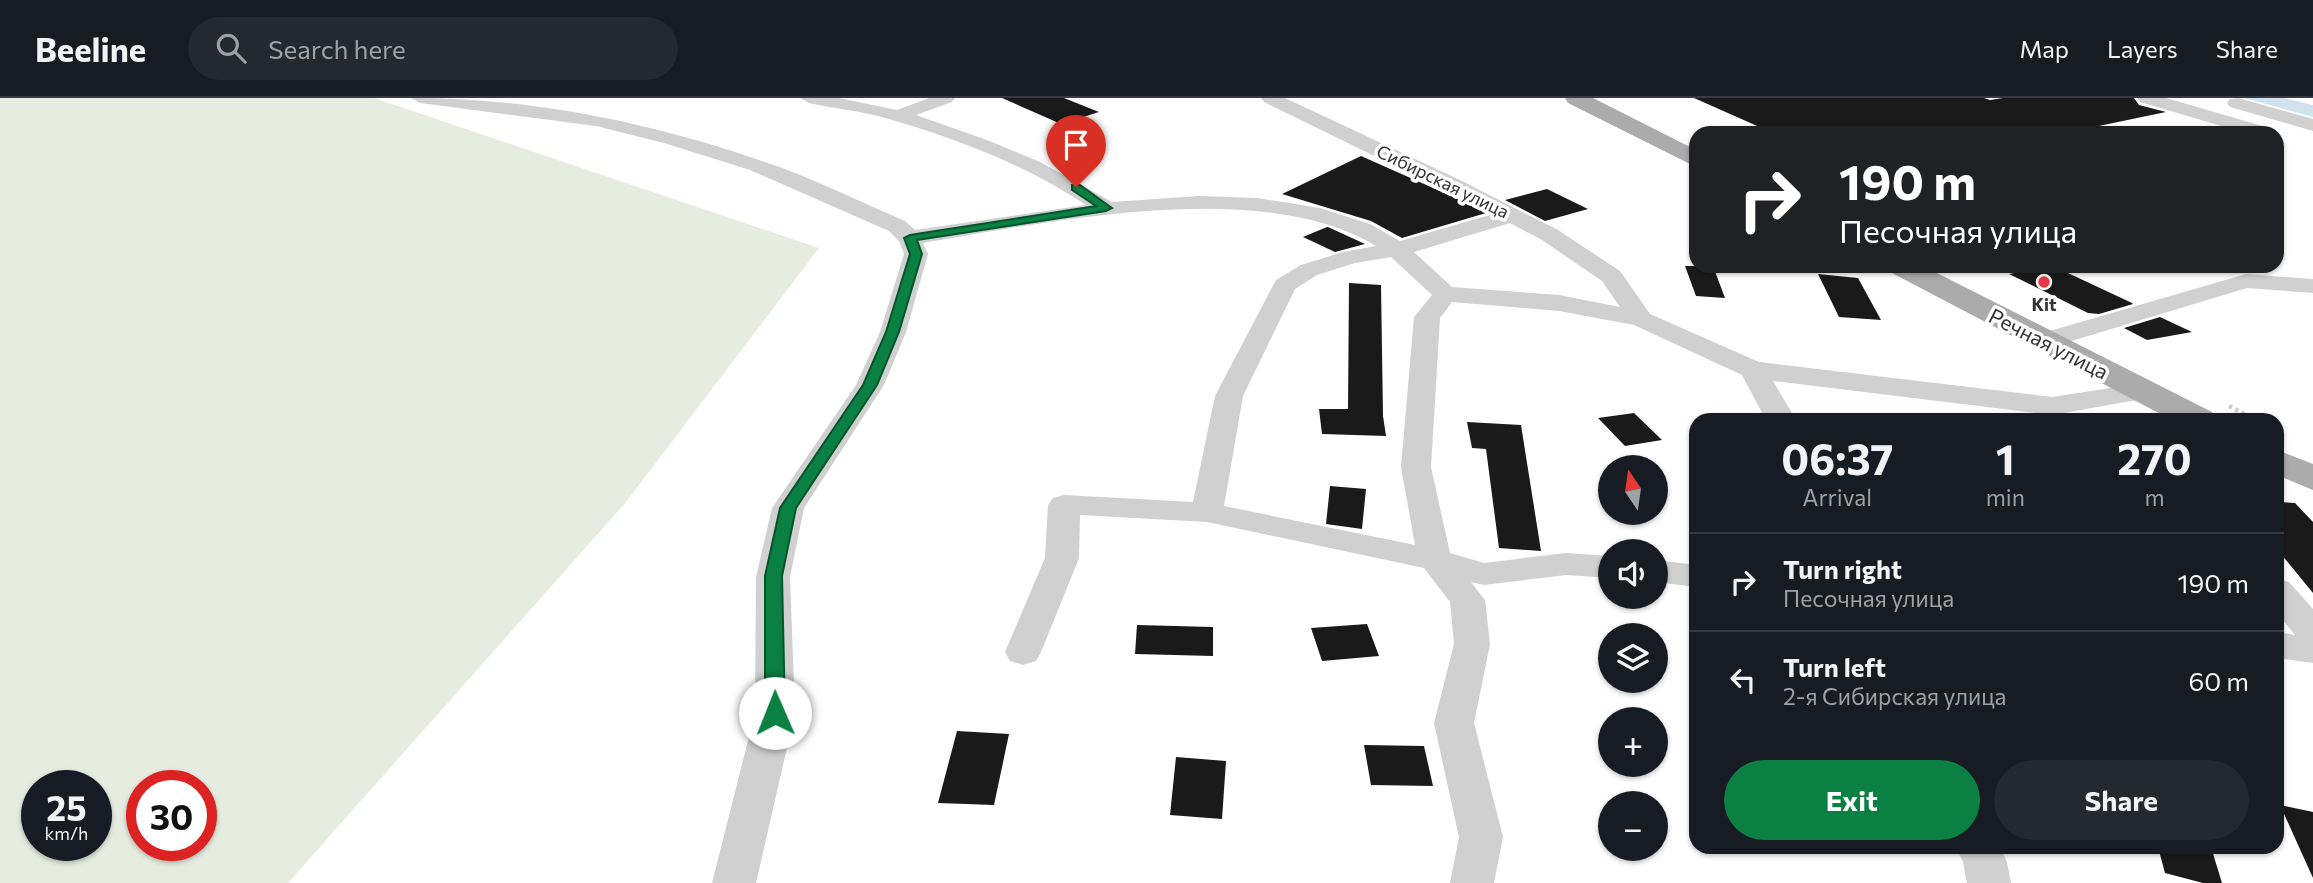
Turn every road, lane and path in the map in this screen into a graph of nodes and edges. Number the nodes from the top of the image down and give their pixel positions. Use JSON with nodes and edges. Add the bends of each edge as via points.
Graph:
{"nodes":[{"id":1,"x":420,"y":98,"type":"edge"},
{"id":2,"x":809,"y":98,"type":"edge"},
{"id":3,"x":946,"y":98,"type":"edge"},
{"id":4,"x":1269,"y":98,"type":"edge"},
{"id":5,"x":1576,"y":98,"type":"edge"},
{"id":6,"x":2147,"y":98,"type":"edge"},
{"id":7,"x":2218,"y":98,"type":"edge"},
{"id":8,"x":897,"y":116,"type":"junction"},
{"id":9,"x":2313,"y":125,"type":"edge"},
{"id":10,"x":2242,"y":126,"type":"edge"},
{"id":11,"x":1689,"y":156,"type":"edge"},
{"id":12,"x":1106,"y":208,"type":"junction"},
{"id":13,"x":1512,"y":215,"type":"junction"},
{"id":14,"x":910,"y":238,"type":"junction"},
{"id":15,"x":1398,"y":249,"type":"junction"},
{"id":16,"x":1914,"y":273,"type":"edge"},
{"id":17,"x":2313,"y":286,"type":"edge"},
{"id":18,"x":1445,"y":294,"type":"junction"},
{"id":19,"x":1641,"y":319,"type":"junction"},
{"id":20,"x":2045,"y":341,"type":"junction"},
{"id":21,"x":1753,"y":370,"type":"junction"},
{"id":22,"x":2143,"y":391,"type":"junction"},
{"id":23,"x":2052,"y":406,"type":"junction"},
{"id":24,"x":1777,"y":413,"type":"edge"},
{"id":25,"x":2067,"y":413,"type":"edge"},
{"id":26,"x":2185,"y":413,"type":"edge"},
{"id":27,"x":2284,"y":464,"type":"edge"},
{"id":28,"x":2313,"y":479,"type":"edge"},
{"id":29,"x":1207,"y":512,"type":"junction"},
{"id":30,"x":1435,"y":560,"type":"junction"},
{"id":31,"x":1598,"y":566,"type":"edge"},
{"id":32,"x":1668,"y":572,"type":"edge"},
{"id":33,"x":1689,"y":575,"type":"edge"},
{"id":34,"x":2284,"y":598,"type":"edge"},
{"id":35,"x":2313,"y":632,"type":"edge"},
{"id":36,"x":2284,"y":646,"type":"edge"},
{"id":37,"x":2313,"y":650,"type":"edge"},
{"id":38,"x":1023,"y":652,"type":"dead end"},
{"id":39,"x":1981,"y":854,"type":"edge"},
{"id":40,"x":734,"y":883,"type":"edge"},
{"id":41,"x":1472,"y":883,"type":"edge"},
{"id":42,"x":1989,"y":883,"type":"edge"}],
"edges":[{"from":1,"to":14,"type":"street","via":[[597,120],[671,139],[757,166],[897,226]]},
{"from":2,"to":8,"type":"street"},
{"from":3,"to":8,"type":"street"},
{"from":4,"to":13,"type":"street","name":"Сибирская улица"},
{"from":5,"to":11,"type":"main road"},
{"from":6,"to":10,"type":"street"},
{"from":7,"to":9,"type":"street"},
{"from":8,"to":12,"type":"street","via":[[1001,153],[1076,187]]},
{"from":12,"to":14,"type":"street"},
{"from":12,"to":15,"type":"street","via":[[1266,206],[1317,214],[1362,229]]},
{"from":13,"to":15,"type":"street"},
{"from":13,"to":19,"type":"street","name":"Сибирская улица","via":[[1611,276]]},
{"from":14,"to":40,"type":"street","via":[[916,254],[893,332],[870,385],[788,508],[773,576],[775,713]]},
{"from":15,"to":18,"type":"street"},
{"from":15,"to":29,"type":"street","via":[[1309,270],[1284,285],[1229,396]]},
{"from":16,"to":20,"type":"main road","name":"Речная улица"},
{"from":17,"to":20,"type":"street","via":[[2246,281]]},
{"from":18,"to":19,"type":"street","via":[[1559,303]]},
{"from":18,"to":30,"type":"street","via":[[1427,317],[1416,467]]},
{"from":19,"to":21,"type":"street"},
{"from":20,"to":22,"type":"main road","name":"Речная улица"},
{"from":21,"to":23,"type":"street"},
{"from":21,"to":24,"type":"street"},
{"from":22,"to":23,"type":"street"},
{"from":22,"to":26,"type":"main road","name":"Речная улица"},
{"from":23,"to":25,"type":"street"},
{"from":27,"to":28,"type":"main road"},
{"from":29,"to":30,"type":"street"},
{"from":29,"to":38,"type":"street","via":[[1064,505],[1062,558]]},
{"from":30,"to":31,"type":"street","via":[[1484,574],[1566,564]]},
{"from":30,"to":41,"type":"street","via":[[1467,600],[1472,643],[1454,723],[1481,837]]},
{"from":32,"to":33,"type":"street"},
{"from":34,"to":35,"type":"street"},
{"from":36,"to":37,"type":"street"},
{"from":39,"to":42,"type":"street"}]}
